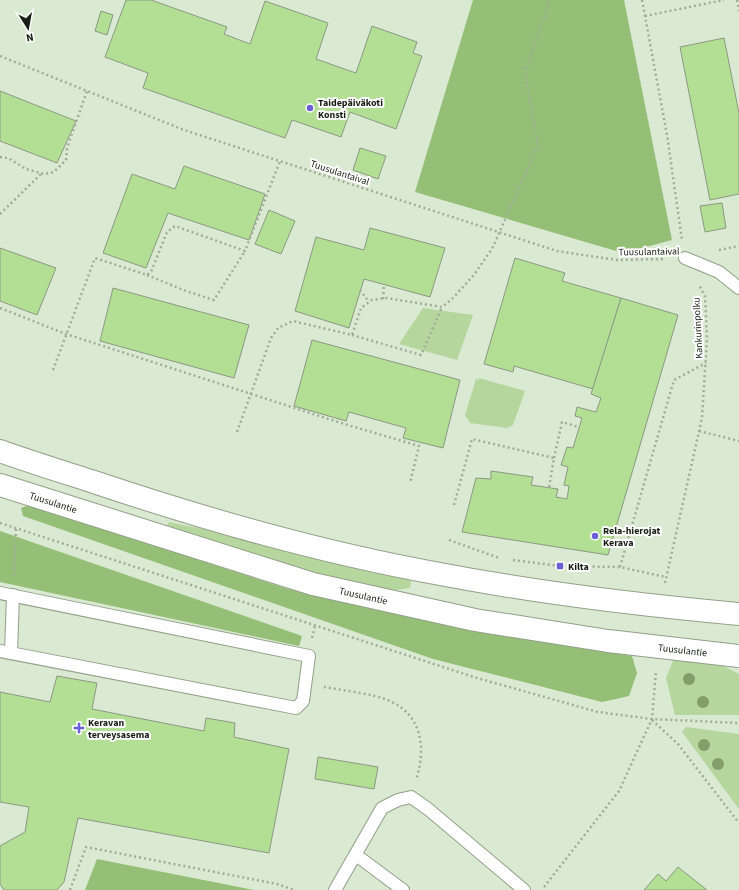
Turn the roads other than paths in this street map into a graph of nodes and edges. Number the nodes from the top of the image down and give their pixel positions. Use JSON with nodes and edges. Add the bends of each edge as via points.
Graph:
{"nodes":[{"id":1,"x":685,"y":258,"type":"road end"},
{"id":2,"x":739,"y":288,"type":"edge"},
{"id":3,"x":0,"y":451,"type":"edge"},
{"id":4,"x":0,"y":485,"type":"edge"},
{"id":5,"x":0,"y":593,"type":"edge"},
{"id":6,"x":13,"y":595,"type":"junction"},
{"id":7,"x":739,"y":614,"type":"edge"},
{"id":8,"x":6,"y":652,"type":"edge"},
{"id":9,"x":739,"y":656,"type":"edge"},
{"id":10,"x":356,"y":855,"type":"junction"},
{"id":11,"x":335,"y":890,"type":"edge"},
{"id":12,"x":403,"y":890,"type":"edge"},
{"id":13,"x":524,"y":890,"type":"edge"}],
"edges":[{"from":1,"to":2,"type":"lane","via":[[719,272]]},
{"from":3,"to":7,"type":"main road","via":[[184,512],[338,552],[440,574],[513,586],[609,600]]},
{"from":4,"to":9,"type":"main road","name":"Tuusulantie","via":[[313,584],[475,620],[608,641]]},
{"from":5,"to":6,"type":"lane"},
{"from":6,"to":8,"type":"lane"},
{"from":6,"to":8,"type":"lane","via":[[309,656],[306,684],[303,701],[296,708]]},
{"from":10,"to":11,"type":"lane"},
{"from":10,"to":12,"type":"lane"},
{"from":10,"to":13,"type":"lane","via":[[382,808],[410,797],[428,808]]}]}
